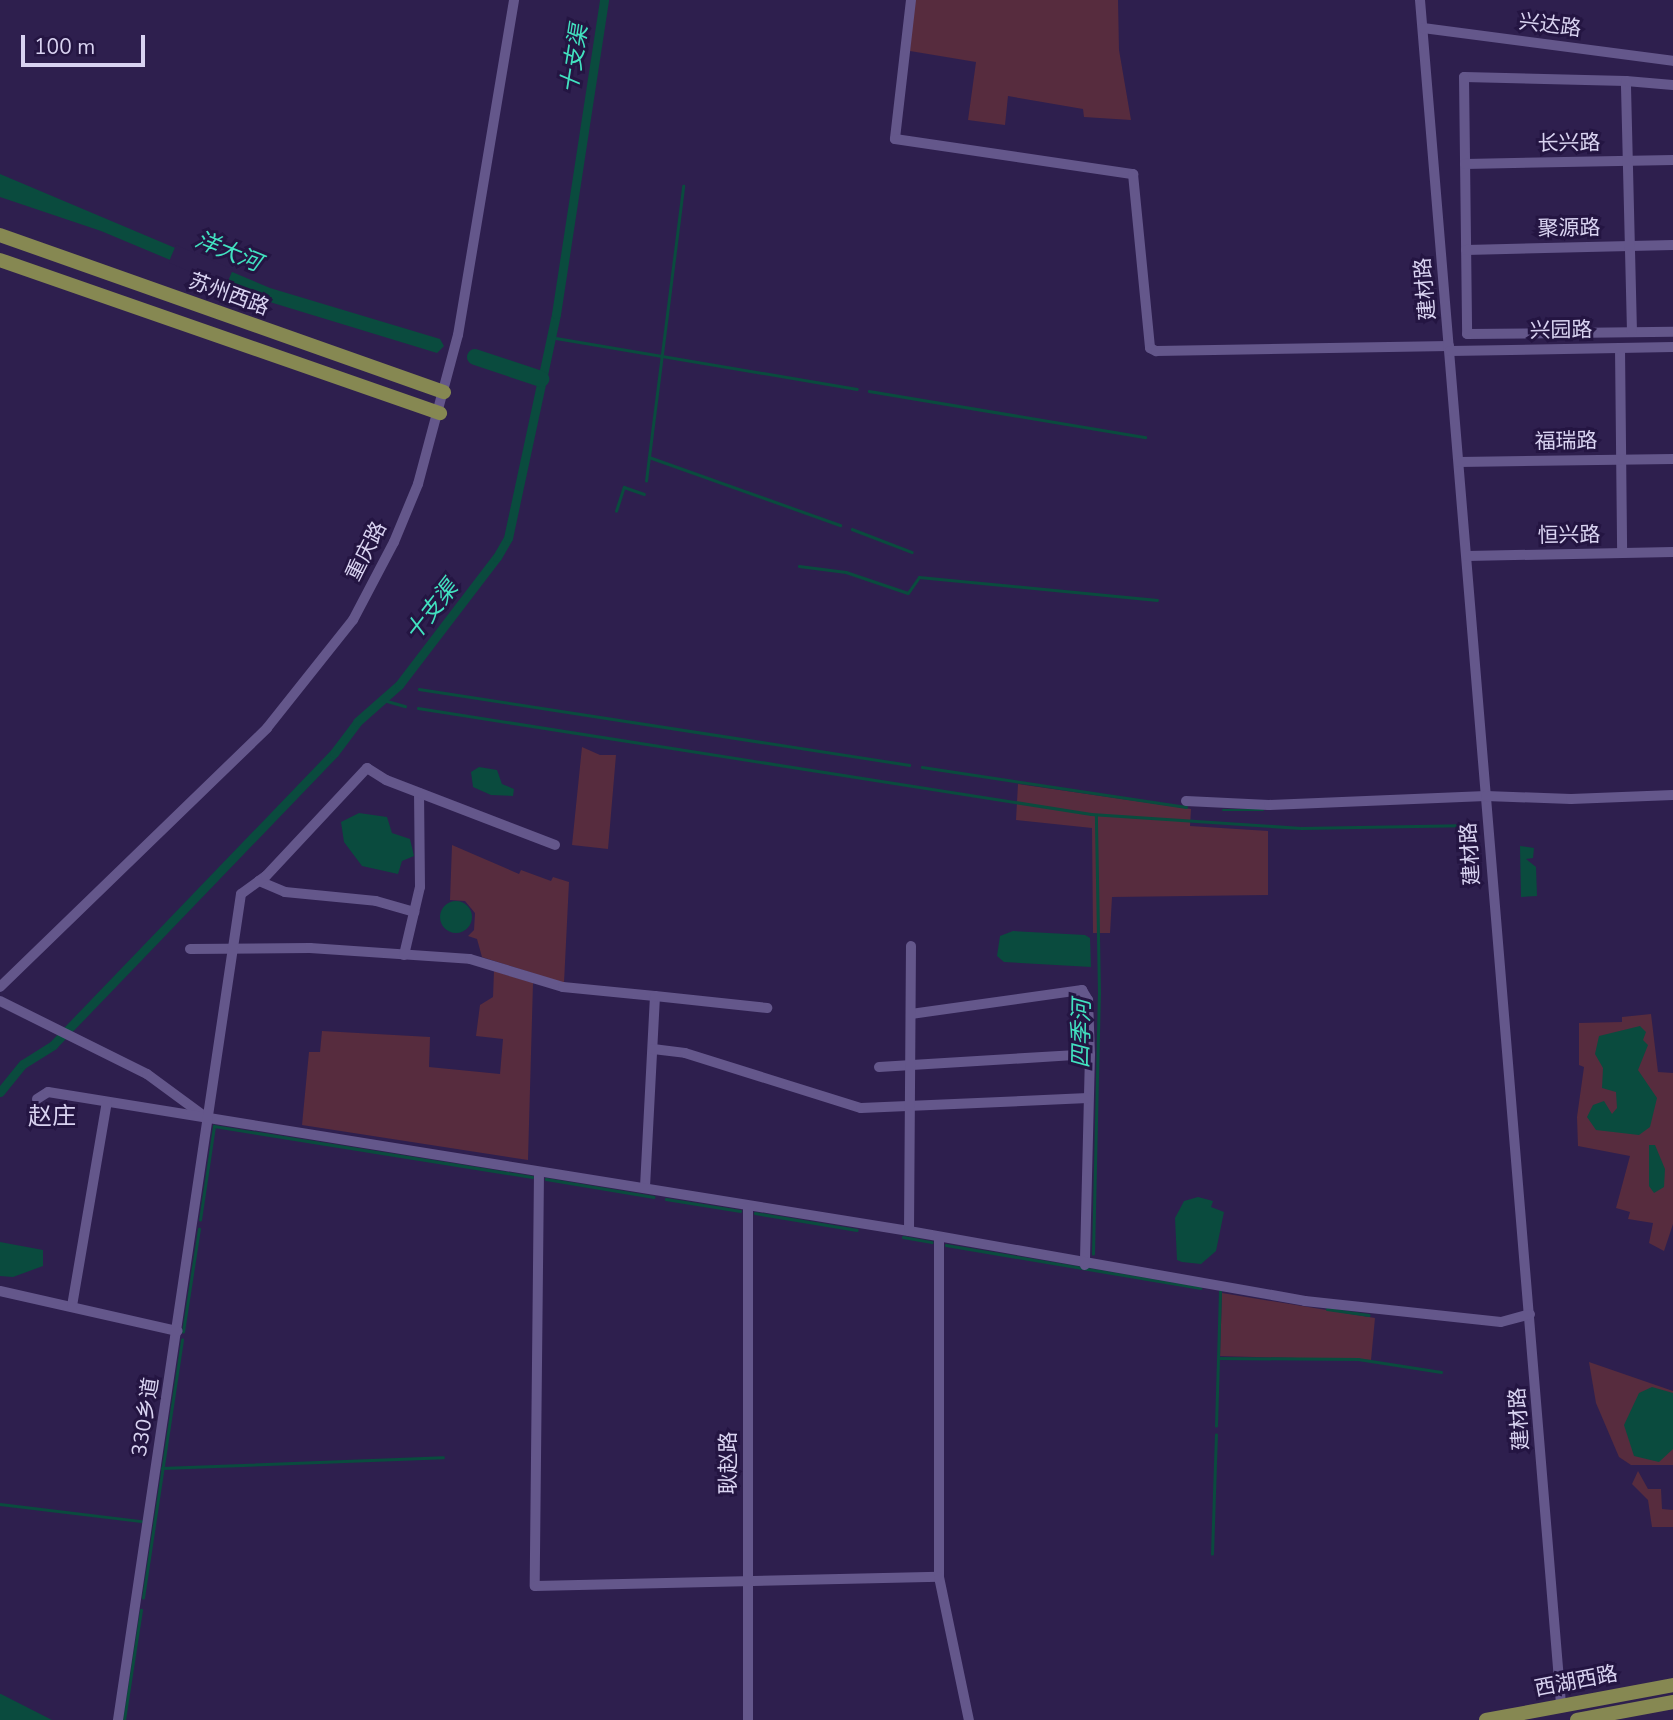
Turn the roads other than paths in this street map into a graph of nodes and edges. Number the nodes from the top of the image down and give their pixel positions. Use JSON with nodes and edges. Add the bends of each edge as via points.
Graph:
{"nodes":[{"id":1,"x":514,"y":0,"type":"edge"},
{"id":2,"x":911,"y":0,"type":"edge"},
{"id":3,"x":1420,"y":0,"type":"edge"},
{"id":4,"x":1423,"y":28,"type":"junction"},
{"id":5,"x":1673,"y":61,"type":"edge"},
{"id":6,"x":1626,"y":81,"type":"junction"},
{"id":7,"x":1673,"y":85,"type":"edge"},
{"id":8,"x":1673,"y":160,"type":"edge"},
{"id":9,"x":1628,"y":161,"type":"junction"},
{"id":10,"x":1465,"y":164,"type":"junction"},
{"id":11,"x":0,"y":235,"type":"edge"},
{"id":12,"x":1673,"y":245,"type":"edge"},
{"id":13,"x":1630,"y":246,"type":"junction"},
{"id":14,"x":1466,"y":250,"type":"junction"},
{"id":15,"x":0,"y":260,"type":"edge"},
{"id":16,"x":1632,"y":332,"type":"junction"},
{"id":17,"x":1673,"y":332,"type":"edge"},
{"id":18,"x":1673,"y":347,"type":"edge"},
{"id":19,"x":1449,"y":348,"type":"junction"},
{"id":20,"x":1620,"y":348,"type":"junction"},
{"id":21,"x":378,"y":369,"type":"junction"},
{"id":22,"x":370,"y":389,"type":"junction"},
{"id":23,"x":444,"y":392,"type":"junction"},
{"id":24,"x":440,"y":413,"type":"junction"},
{"id":25,"x":1673,"y":458,"type":"edge"},
{"id":26,"x":1621,"y":459,"type":"junction"},
{"id":27,"x":1459,"y":462,"type":"junction"},
{"id":28,"x":1673,"y":552,"type":"edge"},
{"id":29,"x":1622,"y":553,"type":"junction"},
{"id":30,"x":1466,"y":556,"type":"junction"},
{"id":31,"x":419,"y":793,"type":"junction"},
{"id":32,"x":1673,"y":795,"type":"edge"},
{"id":33,"x":1486,"y":796,"type":"junction"},
{"id":34,"x":1186,"y":801,"type":"dead end"},
{"id":35,"x":555,"y":845,"type":"dead end"},
{"id":36,"x":259,"y":881,"type":"junction"},
{"id":37,"x":414,"y":912,"type":"junction"},
{"id":38,"x":911,"y":946,"type":"dead end"},
{"id":39,"x":190,"y":949,"type":"dead end"},
{"id":40,"x":234,"y":949,"type":"junction"},
{"id":41,"x":404,"y":955,"type":"junction"},
{"id":42,"x":0,"y":988,"type":"edge"},
{"id":43,"x":655,"y":996,"type":"junction"},
{"id":44,"x":0,"y":1000,"type":"edge"},
{"id":45,"x":767,"y":1008,"type":"dead end"},
{"id":46,"x":911,"y":1014,"type":"junction"},
{"id":47,"x":653,"y":1049,"type":"junction"},
{"id":48,"x":1090,"y":1054,"type":"junction"},
{"id":49,"x":913,"y":1065,"type":"junction"},
{"id":50,"x":879,"y":1067,"type":"dead end"},
{"id":51,"x":1088,"y":1098,"type":"junction"},
{"id":52,"x":37,"y":1099,"type":"dead end"},
{"id":53,"x":107,"y":1102,"type":"junction"},
{"id":54,"x":912,"y":1108,"type":"junction"},
{"id":55,"x":210,"y":1120,"type":"junction"},
{"id":56,"x":539,"y":1172,"type":"junction"},
{"id":57,"x":645,"y":1188,"type":"junction"},
{"id":58,"x":748,"y":1207,"type":"junction"},
{"id":59,"x":909,"y":1231,"type":"junction"},
{"id":60,"x":939,"y":1237,"type":"junction"},
{"id":61,"x":1085,"y":1265,"type":"junction"},
{"id":62,"x":0,"y":1291,"type":"edge"},
{"id":63,"x":72,"y":1306,"type":"junction"},
{"id":64,"x":1530,"y":1314,"type":"junction"},
{"id":65,"x":178,"y":1331,"type":"junction"},
{"id":66,"x":939,"y":1577,"type":"junction"},
{"id":67,"x":747,"y":1579,"type":"junction"},
{"id":68,"x":1673,"y":1685,"type":"edge"},
{"id":69,"x":1673,"y":1702,"type":"edge"},
{"id":70,"x":1561,"y":1705,"type":"junction"},
{"id":71,"x":118,"y":1720,"type":"edge"},
{"id":72,"x":748,"y":1720,"type":"edge"},
{"id":73,"x":969,"y":1720,"type":"edge"},
{"id":74,"x":1486,"y":1720,"type":"edge"},
{"id":75,"x":1577,"y":1720,"type":"edge"}],
"edges":[{"from":1,"to":23,"type":"street","name":"重庆路"},
{"from":2,"to":19,"type":"street","name":"兴园路","via":[[895,139],[1133,174],[1150,348]]},
{"from":3,"to":4,"type":"street","name":"建材路"},
{"from":4,"to":5,"type":"street","name":"兴达路"},
{"from":4,"to":19,"type":"street","name":"建材路"},
{"from":6,"to":7,"type":"street"},
{"from":6,"to":9,"type":"street"},
{"from":6,"to":10,"type":"street","via":[[1464,77]]},
{"from":8,"to":9,"type":"street","name":"长兴路"},
{"from":9,"to":10,"type":"street","name":"长兴路"},
{"from":9,"to":13,"type":"street"},
{"from":10,"to":14,"type":"street"},
{"from":11,"to":21,"type":"main road","name":"苏州西路"},
{"from":12,"to":13,"type":"street","name":"聚源路"},
{"from":13,"to":14,"type":"street","name":"聚源路"},
{"from":13,"to":16,"type":"street"},
{"from":14,"to":16,"type":"street","via":[[1467,334]]},
{"from":15,"to":22,"type":"main road","name":"苏州西路"},
{"from":16,"to":17,"type":"street"},
{"from":18,"to":20,"type":"street","name":"兴园路"},
{"from":19,"to":20,"type":"street","name":"兴园路"},
{"from":19,"to":27,"type":"street","name":"建材路"},
{"from":20,"to":26,"type":"street"},
{"from":21,"to":22,"type":"street"},
{"from":21,"to":23,"type":"main road","name":"苏州西路"},
{"from":22,"to":24,"type":"main road","name":"苏州西路"},
{"from":23,"to":24,"type":"street","name":"重庆路"},
{"from":24,"to":42,"type":"street","name":"重庆路","via":[[394,542],[353,620],[267,728]]},
{"from":25,"to":26,"type":"street","name":"福瑞路"},
{"from":26,"to":27,"type":"street","name":"福瑞路"},
{"from":26,"to":29,"type":"street"},
{"from":27,"to":30,"type":"street","name":"建材路"},
{"from":28,"to":29,"type":"street","name":"恒兴路"},
{"from":29,"to":30,"type":"street","name":"恒兴路"},
{"from":30,"to":33,"type":"street","name":"建材路"},
{"from":31,"to":35,"type":"street"},
{"from":31,"to":36,"type":"street","name":"330乡道","via":[[367,768]]},
{"from":31,"to":37,"type":"street","via":[[421,878]]},
{"from":32,"to":33,"type":"street"},
{"from":33,"to":34,"type":"street","via":[[1269,804]]},
{"from":33,"to":64,"type":"street","name":"建材路"},
{"from":36,"to":37,"type":"street","via":[[285,892],[376,901]]},
{"from":36,"to":40,"type":"street","name":"330乡道","via":[[241,894]]},
{"from":37,"to":41,"type":"street"},
{"from":38,"to":46,"type":"street"},
{"from":39,"to":40,"type":"street"},
{"from":40,"to":41,"type":"street"},
{"from":40,"to":55,"type":"street","name":"330乡道"},
{"from":41,"to":43,"type":"street","via":[[470,959],[563,987]]},
{"from":43,"to":45,"type":"street"},
{"from":43,"to":47,"type":"street"},
{"from":44,"to":55,"type":"street","via":[[102,1048]]},
{"from":46,"to":48,"type":"street","via":[[1082,990],[1088,1000]]},
{"from":46,"to":49,"type":"street"},
{"from":47,"to":54,"type":"street","via":[[685,1053],[846,1105],[881,1111]]},
{"from":47,"to":57,"type":"street"},
{"from":48,"to":49,"type":"street"},
{"from":48,"to":51,"type":"street"},
{"from":49,"to":50,"type":"street"},
{"from":49,"to":54,"type":"street"},
{"from":51,"to":54,"type":"street"},
{"from":51,"to":61,"type":"street"},
{"from":52,"to":53,"type":"street","via":[[48,1092]]},
{"from":53,"to":55,"type":"street"},
{"from":53,"to":63,"type":"street"},
{"from":54,"to":59,"type":"street"},
{"from":55,"to":56,"type":"street"},
{"from":55,"to":65,"type":"street","name":"330乡道"},
{"from":56,"to":57,"type":"street"},
{"from":56,"to":67,"type":"street","via":[[535,1587]]},
{"from":57,"to":58,"type":"street"},
{"from":58,"to":59,"type":"street"},
{"from":58,"to":67,"type":"street","name":"耿赵路"},
{"from":59,"to":60,"type":"street"},
{"from":60,"to":61,"type":"street"},
{"from":60,"to":66,"type":"street"},
{"from":61,"to":64,"type":"street","via":[[1305,1301],[1500,1322]]},
{"from":62,"to":63,"type":"street"},
{"from":63,"to":65,"type":"street"},
{"from":64,"to":70,"type":"street","name":"建材路"},
{"from":65,"to":71,"type":"street","name":"330乡道"},
{"from":66,"to":67,"type":"street"},
{"from":66,"to":73,"type":"street"},
{"from":67,"to":72,"type":"street","name":"耿赵路"},
{"from":68,"to":70,"type":"main road","name":"西湖西路"},
{"from":69,"to":75,"type":"main road","name":"西湖西路"},
{"from":70,"to":74,"type":"main road","name":"西湖西路"}]}
